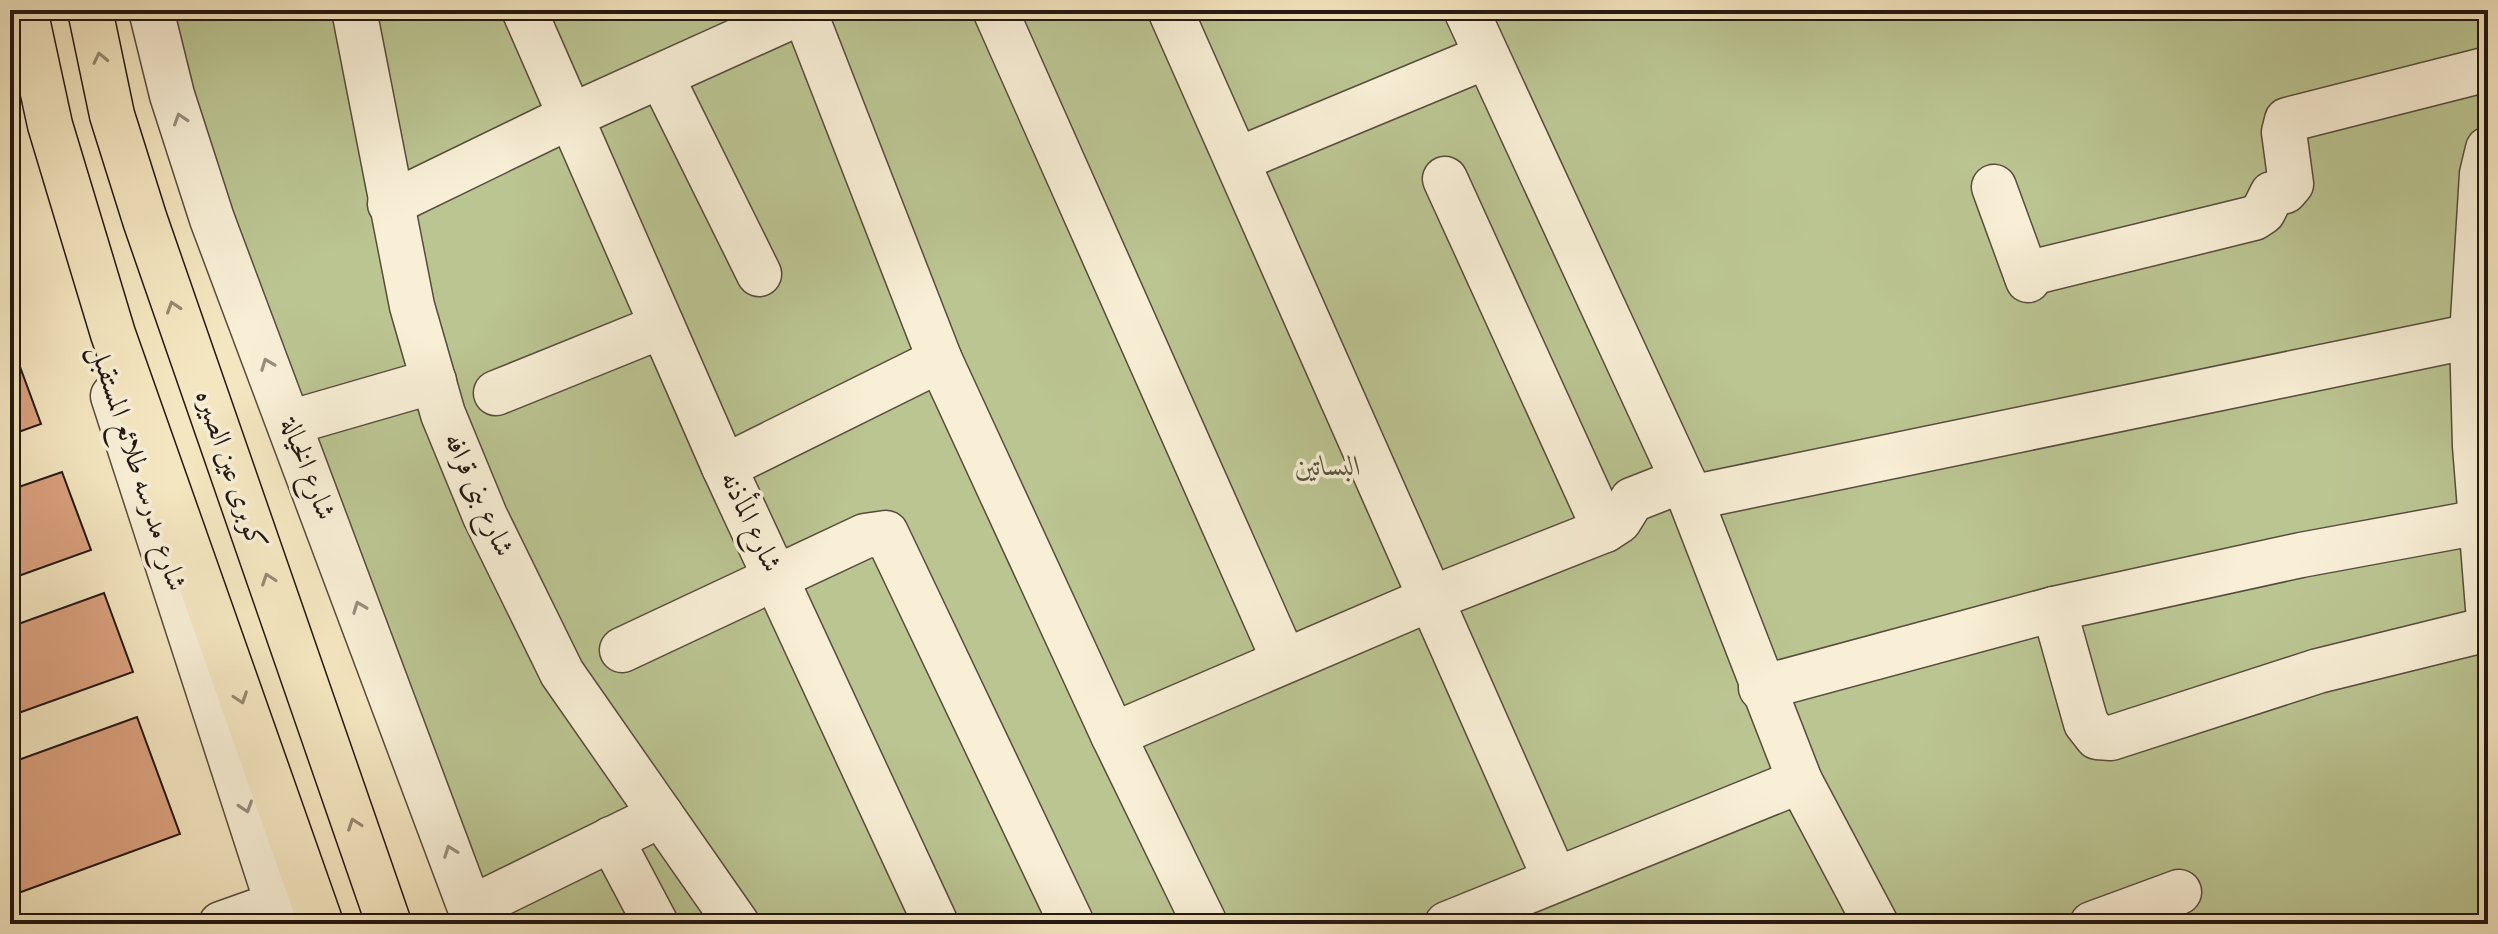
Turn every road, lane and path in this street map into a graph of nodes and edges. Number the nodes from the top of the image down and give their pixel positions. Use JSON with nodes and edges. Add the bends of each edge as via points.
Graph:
{"nodes":[{"id":1,"x":24,"y":10,"type":"edge"},
{"id":2,"x":90,"y":10,"type":"edge"},
{"id":3,"x":151,"y":10,"type":"edge"},
{"id":4,"x":354,"y":10,"type":"edge"},
{"id":5,"x":524,"y":10,"type":"edge"},
{"id":6,"x":805,"y":10,"type":"edge"},
{"id":7,"x":995,"y":10,"type":"edge"},
{"id":8,"x":1170,"y":10,"type":"edge"},
{"id":9,"x":1466,"y":10,"type":"edge"},
{"id":10,"x":1485,"y":57,"type":"junction"},
{"id":11,"x":2488,"y":69,"type":"edge"},
{"id":12,"x":661,"y":76,"type":"junction"},
{"id":13,"x":569,"y":117,"type":"junction"},
{"id":14,"x":2488,"y":149,"type":"edge"},
{"id":15,"x":1237,"y":160,"type":"junction"},
{"id":16,"x":1445,"y":179,"type":"dead end"},
{"id":17,"x":1994,"y":187,"type":"dead end"},
{"id":18,"x":390,"y":204,"type":"junction"},
{"id":19,"x":759,"y":274,"type":"dead end"},
{"id":20,"x":662,"y":326,"type":"junction"},
{"id":21,"x":2472,"y":336,"type":"junction"},
{"id":22,"x":940,"y":360,"type":"junction"},
{"id":23,"x":434,"y":381,"type":"junction"},
{"id":24,"x":496,"y":393,"type":"dead end"},
{"id":25,"x":289,"y":423,"type":"junction"},
{"id":26,"x":724,"y":467,"type":"junction"},
{"id":27,"x":1686,"y":489,"type":"junction"},
{"id":28,"x":2480,"y":522,"type":"junction"},
{"id":29,"x":1605,"y":530,"type":"junction"},
{"id":30,"x":777,"y":579,"type":"junction"},
{"id":31,"x":1430,"y":599,"type":"junction"},
{"id":32,"x":2488,"y":608,"type":"edge"},
{"id":33,"x":2054,"y":609,"type":"junction"},
{"id":34,"x":2488,"y":629,"type":"edge"},
{"id":35,"x":622,"y":650,"type":"dead end"},
{"id":36,"x":1284,"y":660,"type":"junction"},
{"id":37,"x":1761,"y":688,"type":"junction"},
{"id":38,"x":1113,"y":735,"type":"junction"},
{"id":39,"x":1800,"y":781,"type":"junction"},
{"id":40,"x":661,"y":815,"type":"junction"},
{"id":41,"x":611,"y":839,"type":"junction"},
{"id":42,"x":1555,"y":879,"type":"junction"},
{"id":43,"x":2179,"y":892,"type":"dead end"},
{"id":44,"x":280,"y":914,"type":"edge"},
{"id":45,"x":474,"y":916,"type":"edge"},
{"id":46,"x":221,"y":924,"type":"edge"},
{"id":47,"x":321,"y":924,"type":"edge"},
{"id":48,"x":389,"y":924,"type":"edge"},
{"id":49,"x":656,"y":924,"type":"edge"},
{"id":50,"x":737,"y":924,"type":"edge"},
{"id":51,"x":936,"y":924,"type":"edge"},
{"id":52,"x":1072,"y":924,"type":"edge"},
{"id":53,"x":1205,"y":924,"type":"edge"},
{"id":54,"x":1447,"y":924,"type":"edge"},
{"id":55,"x":1876,"y":924,"type":"edge"},
{"id":56,"x":2092,"y":924,"type":"edge"}],
"edges":[{"from":1,"to":44,"type":"street","name":"شارع مدرسه طلائع المستقبل","one_way":true,"via":[[13,40],[67,252]]},
{"from":1,"to":47,"type":"highway","one_way":true,"via":[[50,125],[113,334]]},
{"from":48,"to":2,"type":"highway","name":"كوبرى عين الصيره","one_way":true,"via":[[145,220],[112,115]]},
{"from":25,"to":3,"type":"street","name":"شارع الخيالة","one_way":true,"via":[[212,219]]},
{"from":4,"to":18,"type":"street","name":"شارع بنى قرافه"},
{"from":5,"to":13,"type":"street","name":"شارع المأذنه"},
{"from":6,"to":12,"type":"street"},
{"from":6,"to":22,"type":"street"},
{"from":7,"to":36,"type":"street"},
{"from":8,"to":15,"type":"street"},
{"from":9,"to":10,"type":"street"},
{"from":10,"to":15,"type":"street"},
{"from":10,"to":27,"type":"street"},
{"from":11,"to":17,"type":"street","via":[[2287,120],[2291,184],[2272,194],[2254,218],[2027,277]]},
{"from":12,"to":13,"type":"street"},
{"from":12,"to":19,"type":"street"},
{"from":13,"to":18,"type":"street"},
{"from":13,"to":20,"type":"street","name":"شارع المأذنه"},
{"from":14,"to":21,"type":"street"},
{"from":15,"to":31,"type":"street"},
{"from":16,"to":29,"type":"street"},
{"from":18,"to":23,"type":"street","name":"شارع بنى قرافه"},
{"from":20,"to":24,"type":"street"},
{"from":20,"to":26,"type":"street","name":"شارع المأذنه"},
{"from":21,"to":27,"type":"street"},
{"from":21,"to":28,"type":"street"},
{"from":22,"to":26,"type":"street"},
{"from":22,"to":38,"type":"street"},
{"from":23,"to":25,"type":"street"},
{"from":23,"to":40,"type":"street","name":"شارع بنى قرافه","via":[[485,516],[562,673]]},
{"from":45,"to":25,"type":"street","name":"شارع الخيالة","one_way":true},
{"from":26,"to":30,"type":"street","name":"شارع المأذنه"},
{"from":27,"to":29,"type":"street","via":[[1632,500],[1623,517]]},
{"from":27,"to":37,"type":"street"},
{"from":28,"to":32,"type":"street"},
{"from":28,"to":33,"type":"street"},
{"from":29,"to":31,"type":"street"},
{"from":30,"to":35,"type":"street"},
{"from":30,"to":51,"type":"street","name":"شارع المأذنه"},
{"from":30,"to":52,"type":"street","via":[[874,533],[889,536]]},
{"from":31,"to":36,"type":"street"},
{"from":31,"to":42,"type":"street"},
{"from":33,"to":34,"type":"street","via":[[2086,723],[2097,737],[2111,738],[2318,671]]},
{"from":33,"to":37,"type":"street"},
{"from":36,"to":38,"type":"street"},
{"from":37,"to":39,"type":"street"},
{"from":38,"to":53,"type":"street"},
{"from":39,"to":42,"type":"street"},
{"from":39,"to":55,"type":"street"},
{"from":40,"to":41,"type":"street"},
{"from":40,"to":50,"type":"street","name":"شارع بنى قرافه"},
{"from":41,"to":45,"type":"street"},
{"from":41,"to":49,"type":"street"},
{"from":42,"to":54,"type":"street"},
{"from":43,"to":56,"type":"street"},
{"from":44,"to":46,"type":"street"}]}
